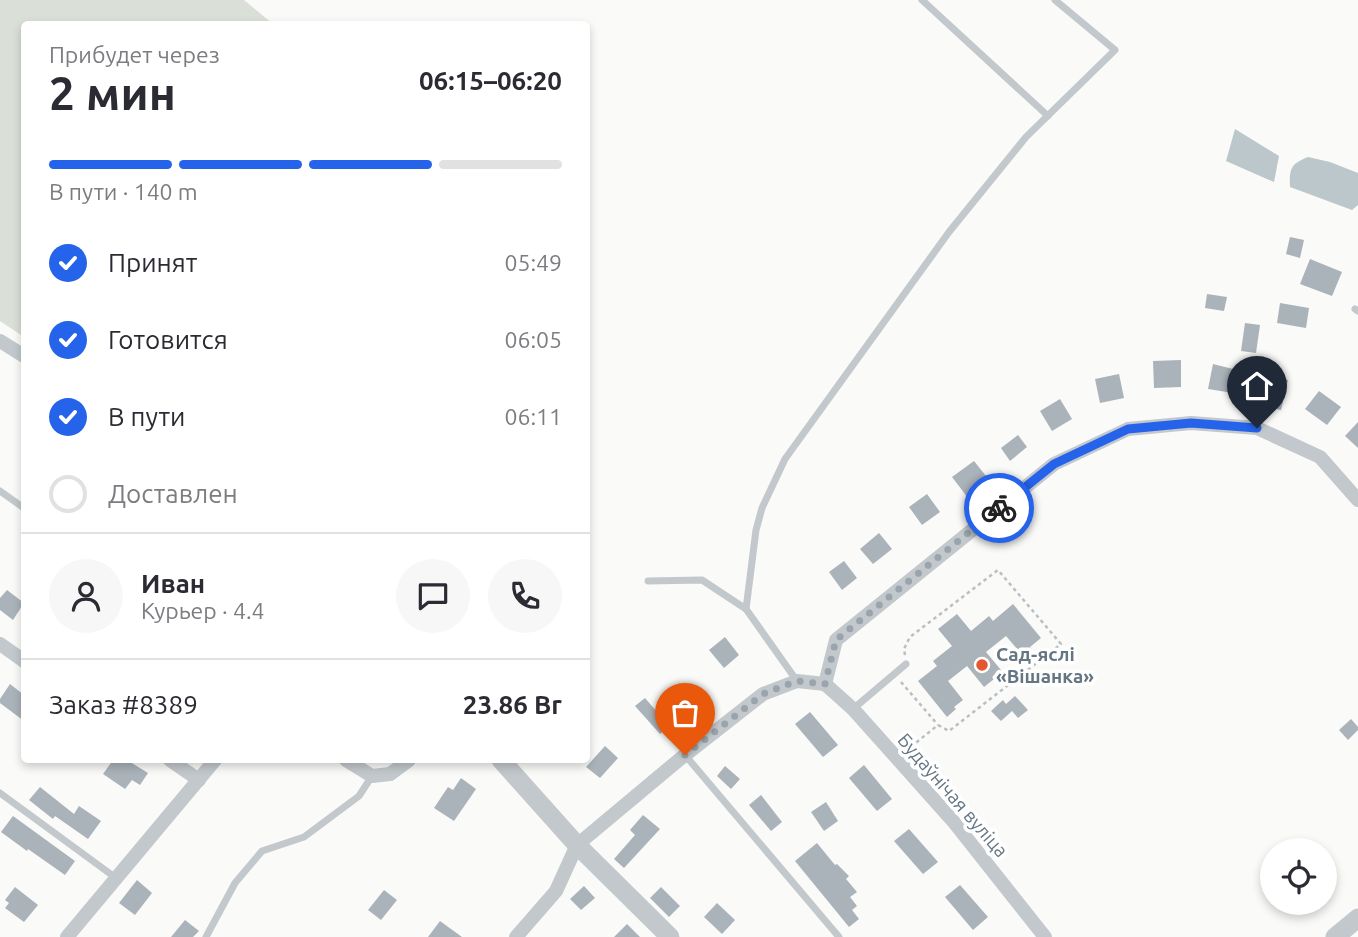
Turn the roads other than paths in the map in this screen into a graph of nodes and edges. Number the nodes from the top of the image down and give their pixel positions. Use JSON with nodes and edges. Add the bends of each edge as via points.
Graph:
{"nodes":[{"id":1,"x":922,"y":0,"type":"edge"},
{"id":2,"x":1055,"y":0,"type":"edge"},
{"id":3,"x":1048,"y":116,"type":"junction"},
{"id":4,"x":0,"y":341,"type":"edge"},
{"id":5,"x":21,"y":354,"type":"edge"},
{"id":6,"x":0,"y":491,"type":"edge"},
{"id":7,"x":1358,"y":500,"type":"edge"},
{"id":8,"x":21,"y":506,"type":"edge"},
{"id":9,"x":648,"y":581,"type":"dead end"},
{"id":10,"x":746,"y":609,"type":"junction"},
{"id":11,"x":0,"y":644,"type":"edge"},
{"id":12,"x":21,"y":659,"type":"edge"},
{"id":13,"x":906,"y":664,"type":"road end"},
{"id":14,"x":797,"y":681,"type":"junction"},
{"id":15,"x":825,"y":684,"type":"junction"},
{"id":16,"x":853,"y":709,"type":"junction"},
{"id":17,"x":685,"y":755,"type":"junction"},
{"id":18,"x":174,"y":763,"type":"edge"},
{"id":19,"x":213,"y":763,"type":"edge"},
{"id":20,"x":351,"y":763,"type":"edge"},
{"id":21,"x":404,"y":763,"type":"edge"},
{"id":22,"x":504,"y":763,"type":"edge"},
{"id":23,"x":372,"y":776,"type":"junction"},
{"id":24,"x":199,"y":780,"type":"junction"},
{"id":25,"x":0,"y":793,"type":"edge"},
{"id":26,"x":577,"y":845,"type":"junction"},
{"id":27,"x":116,"y":878,"type":"junction"},
{"id":28,"x":1358,"y":918,"type":"edge"},
{"id":29,"x":67,"y":937,"type":"edge"},
{"id":30,"x":206,"y":937,"type":"edge"},
{"id":31,"x":516,"y":937,"type":"edge"},
{"id":32,"x":670,"y":937,"type":"edge"},
{"id":33,"x":839,"y":937,"type":"edge"},
{"id":34,"x":1045,"y":937,"type":"edge"},
{"id":35,"x":1335,"y":937,"type":"edge"}],
"edges":[{"from":1,"to":3,"type":"lane"},
{"from":2,"to":3,"type":"lane","via":[[1115,50]]},
{"from":3,"to":10,"type":"lane","via":[[949,232],[785,459],[756,530]]},
{"from":4,"to":5,"type":"street"},
{"from":6,"to":8,"type":"lane"},
{"from":7,"to":15,"type":"street","via":[[1320,457],[1257,428],[1191,423],[1128,429],[1054,464],[836,640]]},
{"from":9,"to":10,"type":"lane","via":[[702,580]]},
{"from":10,"to":14,"type":"lane"},
{"from":11,"to":12,"type":"street"},
{"from":13,"to":16,"type":"lane"},
{"from":14,"to":15,"type":"street"},
{"from":14,"to":17,"type":"street","via":[[763,694]]},
{"from":15,"to":16,"type":"street","name":"Будаўнічая вуліца"},
{"from":16,"to":34,"type":"street","name":"Будаўнічая вуліца","via":[[953,821]]},
{"from":17,"to":26,"type":"street"},
{"from":17,"to":33,"type":"lane"},
{"from":18,"to":24,"type":"street"},
{"from":19,"to":24,"type":"street"},
{"from":20,"to":23,"type":"street"},
{"from":21,"to":23,"type":"street","via":[[390,774]]},
{"from":22,"to":26,"type":"street"},
{"from":23,"to":30,"type":"lane","via":[[359,796],[304,837],[262,851],[236,883]]},
{"from":24,"to":27,"type":"street"},
{"from":25,"to":27,"type":"lane"},
{"from":26,"to":31,"type":"street","via":[[556,891]]},
{"from":26,"to":32,"type":"street"},
{"from":27,"to":29,"type":"street"},
{"from":28,"to":35,"type":"street"}]}
